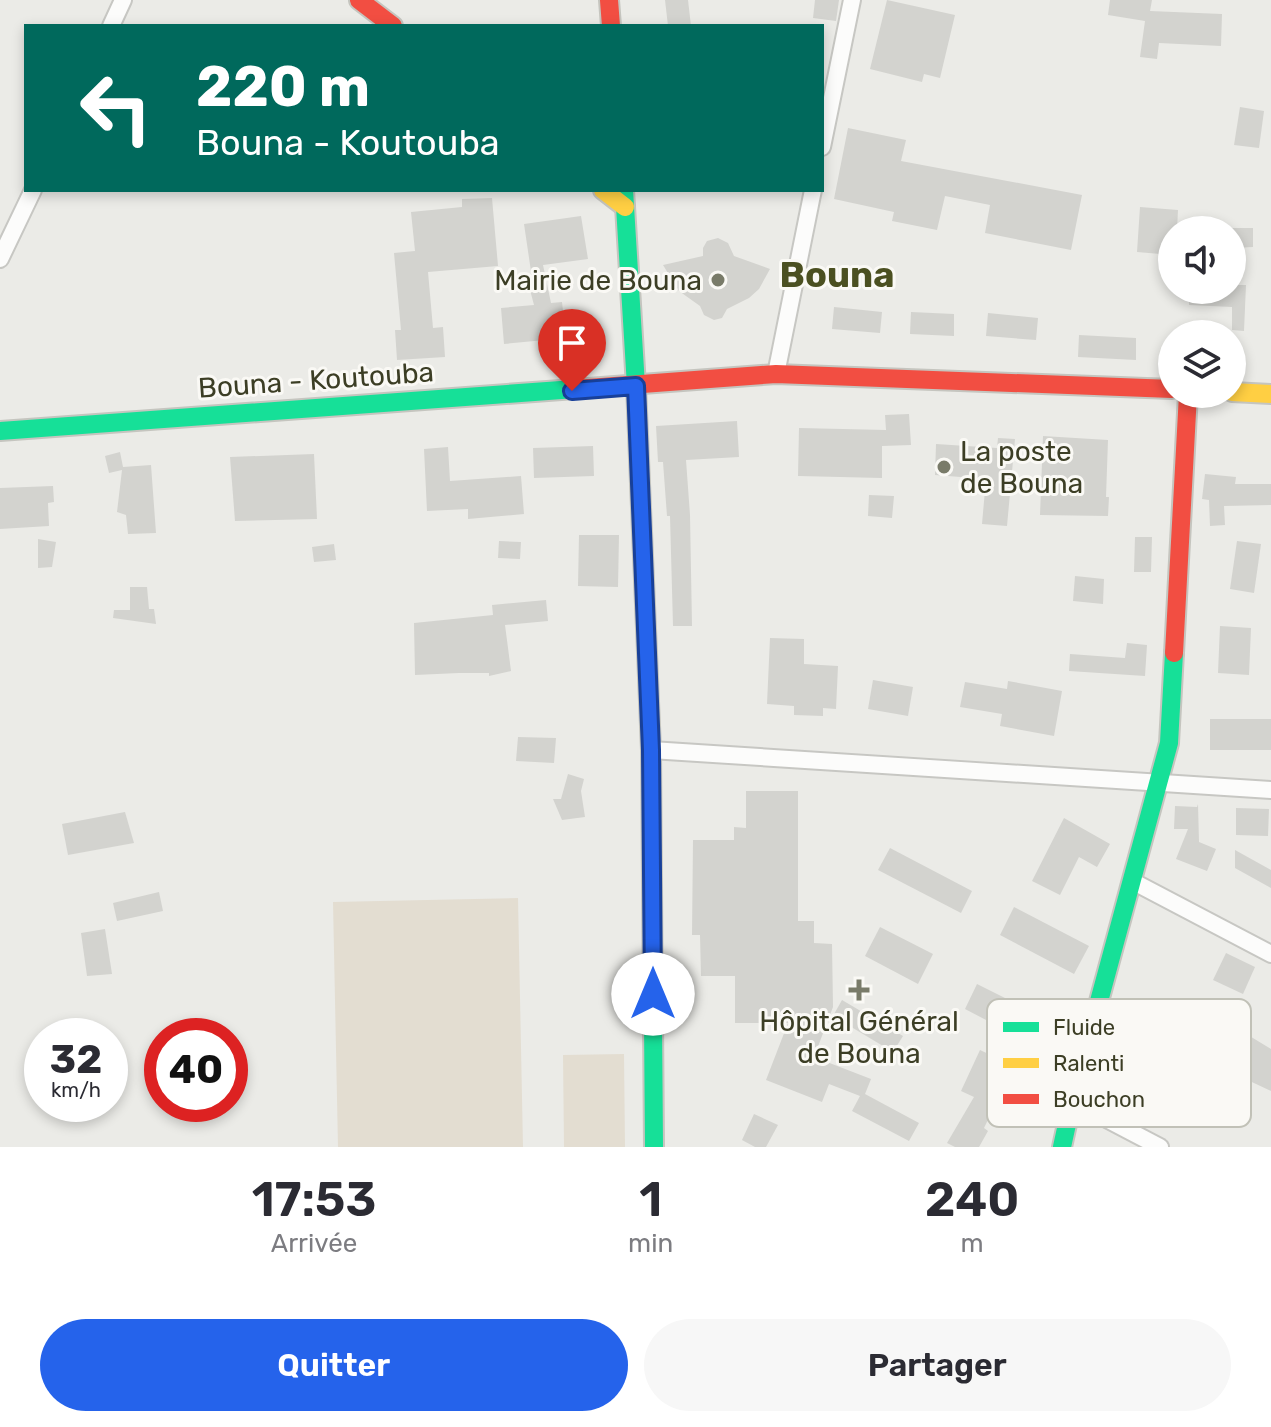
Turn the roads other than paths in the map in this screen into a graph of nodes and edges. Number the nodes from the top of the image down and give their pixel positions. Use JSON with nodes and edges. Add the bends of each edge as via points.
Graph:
{"nodes":[{"id":1,"x":123,"y":0,"type":"edge"},
{"id":2,"x":359,"y":0,"type":"edge"},
{"id":3,"x":609,"y":0,"type":"edge"},
{"id":4,"x":852,"y":0,"type":"edge"},
{"id":5,"x":112,"y":24,"type":"edge"},
{"id":6,"x":390,"y":24,"type":"edge"},
{"id":7,"x":611,"y":24,"type":"edge"},
{"id":8,"x":824,"y":137,"type":"edge"},
{"id":9,"x":32,"y":192,"type":"edge"},
{"id":10,"x":813,"y":192,"type":"edge"},
{"id":11,"x":624,"y":199,"type":"edge"},
{"id":12,"x":0,"y":259,"type":"edge"},
{"id":13,"x":776,"y":374,"type":"junction"},
{"id":14,"x":636,"y":386,"type":"junction"},
{"id":15,"x":1158,"y":388,"type":"edge"},
{"id":16,"x":1246,"y":393,"type":"edge"},
{"id":17,"x":1271,"y":394,"type":"edge"},
{"id":18,"x":1187,"y":408,"type":"edge"},
{"id":19,"x":0,"y":431,"type":"edge"},
{"id":20,"x":651,"y":750,"type":"junction"},
{"id":21,"x":1158,"y":784,"type":"junction"},
{"id":22,"x":1271,"y":790,"type":"edge"},
{"id":23,"x":1132,"y":881,"type":"junction"},
{"id":24,"x":1271,"y":954,"type":"edge"},
{"id":25,"x":1100,"y":999,"type":"edge"},
{"id":26,"x":1066,"y":1127,"type":"edge"},
{"id":27,"x":1122,"y":1127,"type":"edge"},
{"id":28,"x":654,"y":1147,"type":"edge"},
{"id":29,"x":1062,"y":1147,"type":"edge"},
{"id":30,"x":1160,"y":1147,"type":"edge"}],
"edges":[{"from":1,"to":5,"type":"street"},
{"from":2,"to":6,"type":"street"},
{"from":3,"to":7,"type":"street"},
{"from":4,"to":8,"type":"street"},
{"from":9,"to":12,"type":"street"},
{"from":10,"to":13,"type":"street"},
{"from":11,"to":14,"type":"street"},
{"from":13,"to":14,"type":"street","name":"Bouna - Koutouba"},
{"from":13,"to":15,"type":"street","name":"Bouna - Koutouba"},
{"from":14,"to":19,"type":"street","name":"Bouna - Koutouba"},
{"from":14,"to":20,"type":"street"},
{"from":16,"to":17,"type":"street"},
{"from":18,"to":21,"type":"street","via":[[1169,743]]},
{"from":20,"to":21,"type":"street"},
{"from":20,"to":28,"type":"street"},
{"from":21,"to":22,"type":"street"},
{"from":21,"to":23,"type":"street"},
{"from":23,"to":24,"type":"street"},
{"from":23,"to":25,"type":"street"},
{"from":26,"to":29,"type":"street"},
{"from":27,"to":30,"type":"street"}]}
